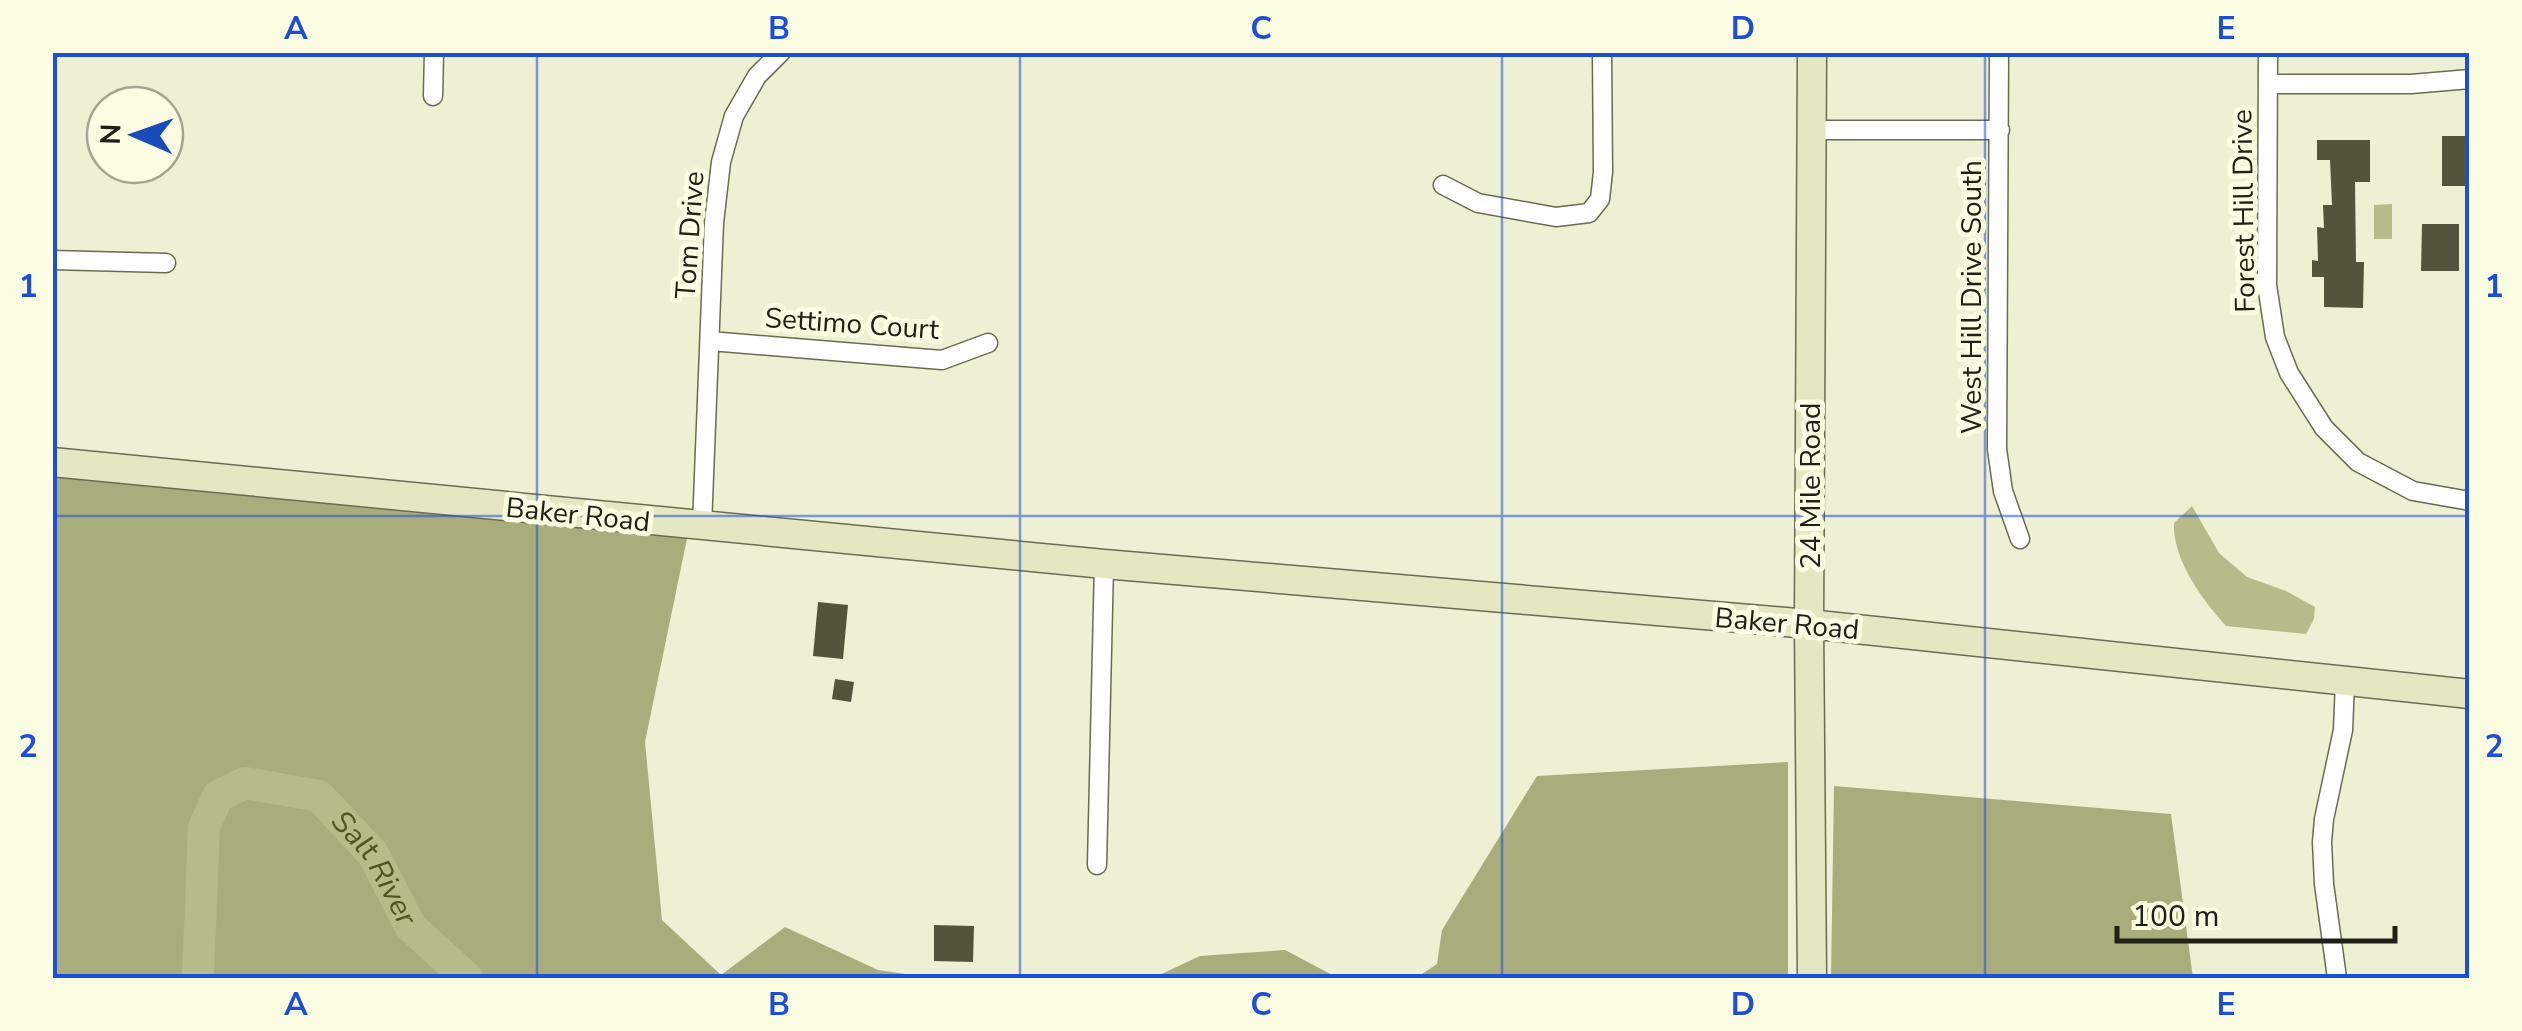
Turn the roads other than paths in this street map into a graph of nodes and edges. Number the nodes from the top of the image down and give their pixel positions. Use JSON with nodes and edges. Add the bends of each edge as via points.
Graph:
{"nodes":[{"id":1,"x":434,"y":52,"type":"edge"},
{"id":2,"x":1602,"y":52,"type":"edge"},
{"id":3,"x":1812,"y":52,"type":"edge"},
{"id":4,"x":1999,"y":52,"type":"edge"},
{"id":5,"x":2268,"y":52,"type":"edge"},
{"id":6,"x":772,"y":55,"type":"edge"},
{"id":7,"x":2470,"y":79,"type":"edge"},
{"id":8,"x":2268,"y":84,"type":"junction"},
{"id":9,"x":433,"y":96,"type":"dead end"},
{"id":10,"x":1812,"y":130,"type":"junction"},
{"id":11,"x":2000,"y":130,"type":"junction"},
{"id":12,"x":1443,"y":185,"type":"dead end"},
{"id":13,"x":52,"y":260,"type":"edge"},
{"id":14,"x":166,"y":263,"type":"dead end"},
{"id":15,"x":710,"y":341,"type":"junction"},
{"id":16,"x":988,"y":344,"type":"dead end"},
{"id":17,"x":52,"y":462,"type":"edge"},
{"id":18,"x":2470,"y":502,"type":"edge"},
{"id":19,"x":702,"y":526,"type":"junction"},
{"id":20,"x":2020,"y":539,"type":"dead end"},
{"id":21,"x":1104,"y":564,"type":"junction"},
{"id":22,"x":1809,"y":624,"type":"junction"},
{"id":23,"x":2345,"y":682,"type":"junction"},
{"id":24,"x":2470,"y":694,"type":"edge"},
{"id":25,"x":1097,"y":865,"type":"dead end"},
{"id":26,"x":1812,"y":978,"type":"edge"},
{"id":27,"x":2337,"y":978,"type":"edge"}],
"edges":[{"from":1,"to":9,"type":"street"},
{"from":2,"to":12,"type":"street","via":[[1603,172],[1600,200],[1589,214],[1556,217],[1478,203]]},
{"from":3,"to":10,"type":"street","name":"24 Mile Road"},
{"from":4,"to":11,"type":"street","name":"West Hill Drive South"},
{"from":5,"to":8,"type":"street","name":"Forest Hill Drive"},
{"from":6,"to":15,"type":"street","name":"Tom Drive","via":[[734,116],[721,162]]},
{"from":7,"to":8,"type":"street"},
{"from":8,"to":18,"type":"street","name":"Forest Hill Drive","via":[[2269,303],[2289,373],[2324,428],[2358,462],[2413,491]]},
{"from":10,"to":11,"type":"street"},
{"from":10,"to":22,"type":"street","name":"24 Mile Road"},
{"from":11,"to":20,"type":"street","name":"West Hill Drive South","via":[[1998,471]]},
{"from":13,"to":14,"type":"street"},
{"from":15,"to":16,"type":"street","name":"Settimo Court","via":[[942,360]]},
{"from":15,"to":19,"type":"street","name":"Tom Drive"},
{"from":17,"to":19,"type":"street","name":"Baker Road"},
{"from":19,"to":21,"type":"street","name":"Baker Road"},
{"from":21,"to":22,"type":"street","name":"Baker Road"},
{"from":21,"to":25,"type":"street"},
{"from":22,"to":23,"type":"street","name":"Baker Road"},
{"from":22,"to":26,"type":"street","name":"24 Mile Road"},
{"from":23,"to":24,"type":"street","name":"Baker Road"},
{"from":23,"to":27,"type":"street","via":[[2322,842]]}]}
